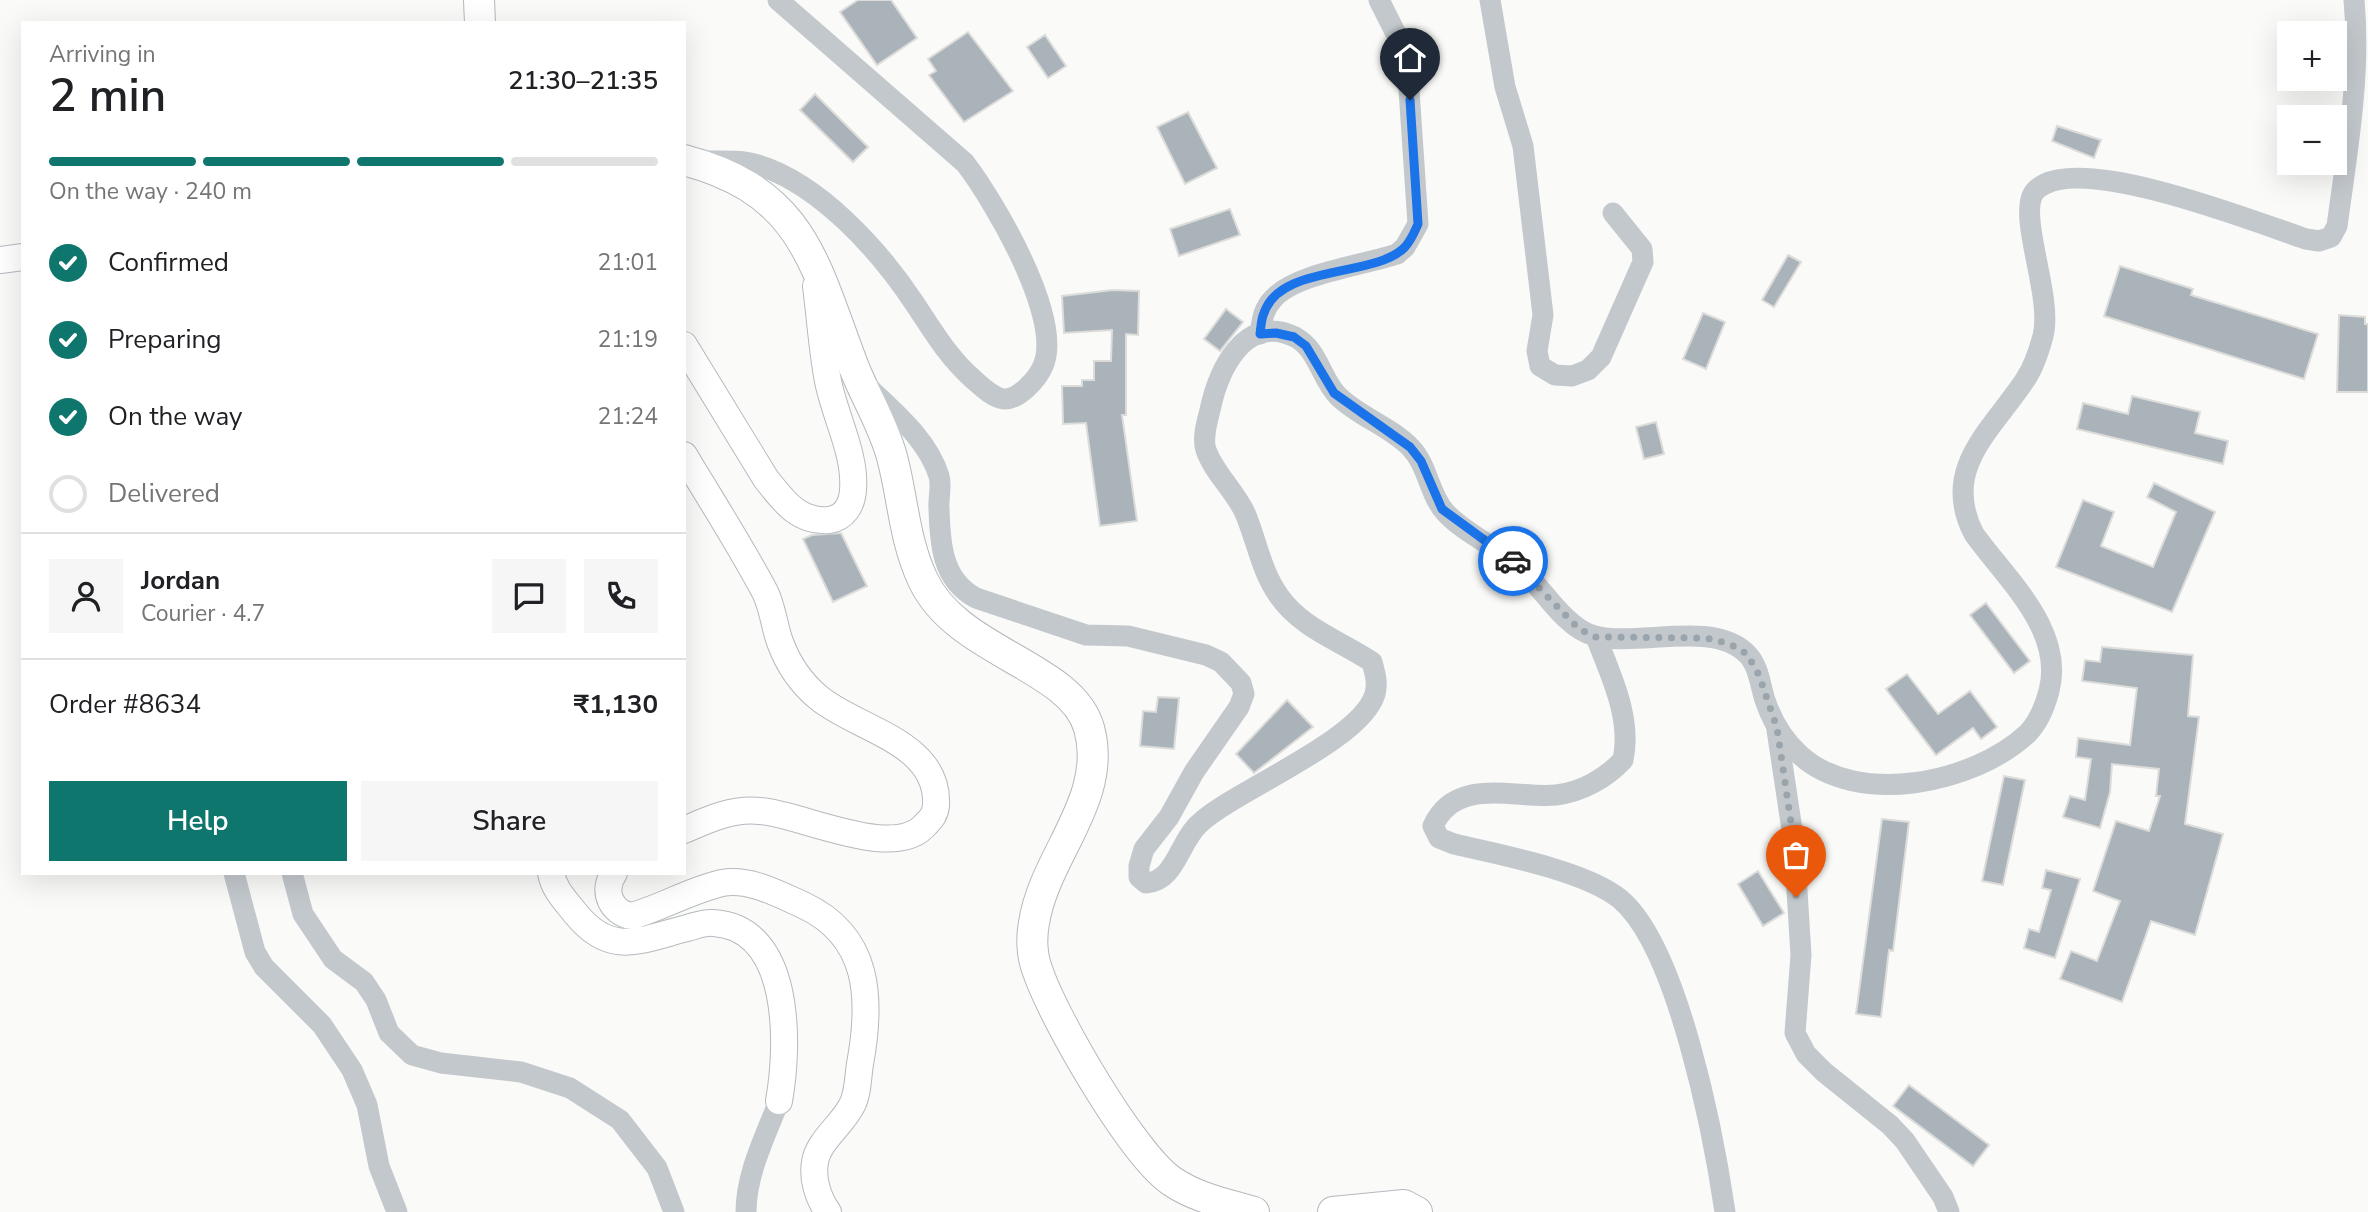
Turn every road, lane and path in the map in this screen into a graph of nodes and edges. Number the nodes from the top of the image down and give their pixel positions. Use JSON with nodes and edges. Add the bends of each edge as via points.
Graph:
{"nodes":[{"id":1,"x":479,"y":0,"type":"edge"},
{"id":2,"x":778,"y":0,"type":"edge"},
{"id":3,"x":1379,"y":0,"type":"edge"},
{"id":4,"x":1490,"y":0,"type":"edge"},
{"id":5,"x":2354,"y":0,"type":"edge"},
{"id":6,"x":480,"y":21,"type":"edge"},
{"id":7,"x":686,"y":161,"type":"edge"},
{"id":8,"x":686,"y":161,"type":"edge"},
{"id":9,"x":1613,"y":213,"type":"dead end"},
{"id":10,"x":813,"y":255,"type":"junction"},
{"id":11,"x":21,"y":257,"type":"edge"},
{"id":12,"x":0,"y":260,"type":"edge"},
{"id":13,"x":1260,"y":334,"type":"junction"},
{"id":14,"x":686,"y":348,"type":"edge"},
{"id":15,"x":857,"y":377,"type":"junction"},
{"id":16,"x":686,"y":458,"type":"edge"},
{"id":17,"x":1596,"y":637,"type":"junction"},
{"id":18,"x":1777,"y":728,"type":"junction"},
{"id":19,"x":686,"y":829,"type":"edge"},
{"id":20,"x":235,"y":875,"type":"edge"},
{"id":21,"x":293,"y":875,"type":"edge"},
{"id":22,"x":551,"y":875,"type":"edge"},
{"id":23,"x":613,"y":875,"type":"edge"},
{"id":24,"x":779,"y":1101,"type":"joint"},
{"id":25,"x":397,"y":1212,"type":"edge"},
{"id":26,"x":674,"y":1212,"type":"edge"},
{"id":27,"x":746,"y":1212,"type":"edge"},
{"id":28,"x":828,"y":1212,"type":"edge"},
{"id":29,"x":1254,"y":1212,"type":"edge"},
{"id":30,"x":1333,"y":1212,"type":"edge"},
{"id":31,"x":1417,"y":1212,"type":"edge"},
{"id":32,"x":1725,"y":1212,"type":"edge"},
{"id":33,"x":1949,"y":1212,"type":"edge"}],
"edges":[{"from":1,"to":6,"type":"highway"},
{"from":2,"to":7,"type":"street","via":[[965,163],[984,188],[1037,291],[1047,340],[1044,366],[1028,387],[1012,397],[1003,399],[986,390],[953,361],[877,252],[804,188],[758,165]]},
{"from":3,"to":13,"type":"street","via":[[1402,46],[1408,75],[1418,224],[1397,254],[1290,285],[1264,311]]},
{"from":4,"to":9,"type":"street","via":[[1505,87],[1523,146],[1543,315],[1536,351],[1540,366],[1555,375],[1572,376],[1601,358],[1643,262],[1642,249]]},
{"from":5,"to":18,"type":"street","via":[[2357,36],[2348,137],[2337,226],[2331,237],[2306,239],[2117,181],[2057,179],[2033,194],[2030,214],[2041,269],[2044,332],[2026,379],[1973,449],[1962,493],[1965,517],[1974,534],[2029,607],[2050,652],[2051,682],[2044,708],[2028,733],[1966,769],[1919,782],[1878,785],[1820,771]]},
{"from":8,"to":10,"type":"highway","via":[[735,178],[760,195],[790,221]]},
{"from":10,"to":14,"type":"main road","via":[[828,381],[854,473],[847,511],[833,520],[814,521],[797,514],[766,479]]},
{"from":10,"to":15,"type":"highway"},
{"from":11,"to":12,"type":"main road"},
{"from":13,"to":15,"type":"street","via":[[1236,349],[1224,365],[1215,386],[1205,448],[1244,511],[1264,570],[1280,598],[1302,620],[1372,662],[1377,681],[1374,696],[1361,716],[1297,764],[1199,823],[1180,846],[1169,872],[1157,883],[1139,877],[1144,849],[1239,707],[1244,694],[1241,683],[1222,662],[1206,654],[1128,636],[1086,635],[960,589],[945,562],[940,480],[933,460],[897,415]]},
{"from":13,"to":17,"type":"street","via":[[1294,337],[1306,346],[1334,393],[1410,447],[1442,509],[1514,562],[1579,629]]},
{"from":15,"to":29,"type":"highway","via":[[874,406],[891,453],[901,511],[923,582],[943,611],[964,630],[1045,677],[1070,696],[1087,722],[1094,749],[1090,779],[1034,923],[1032,945],[1041,979],[1104,1096],[1155,1167],[1205,1198]]},
{"from":16,"to":19,"type":"main road","via":[[767,595],[780,641],[797,676],[819,698],[893,738],[927,767],[937,791],[935,813],[920,831],[900,839],[828,828],[757,810],[733,812]]},
{"from":17,"to":18,"type":"street","via":[[1706,638],[1730,644],[1747,654],[1759,675]]},
{"from":17,"to":32,"type":"street","via":[[1623,716],[1627,742],[1623,760],[1594,782],[1558,795],[1507,791],[1459,798],[1433,827],[1439,838],[1447,841],[1557,871],[1606,890],[1631,911],[1660,955],[1674,991]]},
{"from":18,"to":33,"type":"street","via":[[1794,843],[1801,955],[1795,1033],[1806,1054],[1824,1072],[1905,1141]]},
{"from":20,"to":25,"type":"street","via":[[255,952],[264,967],[322,1025],[352,1070],[367,1105],[379,1166]]},
{"from":21,"to":26,"type":"street","via":[[303,914],[333,959],[364,982],[389,1033],[412,1055],[521,1072],[570,1088],[620,1119],[657,1168]]},
{"from":22,"to":24,"type":"main road","via":[[553,884],[589,929],[614,943],[709,922],[750,934],[768,960],[783,1007],[786,1042]]},
{"from":23,"to":28,"type":"main road","via":[[608,891],[621,914],[643,913],[722,884],[741,882],[813,909],[842,931],[862,965],[866,1001],[854,1103],[815,1159],[814,1180]]},
{"from":24,"to":27,"type":"street","via":[[755,1163]]},
{"from":30,"to":31,"type":"highway","via":[[1405,1205]]}]}
